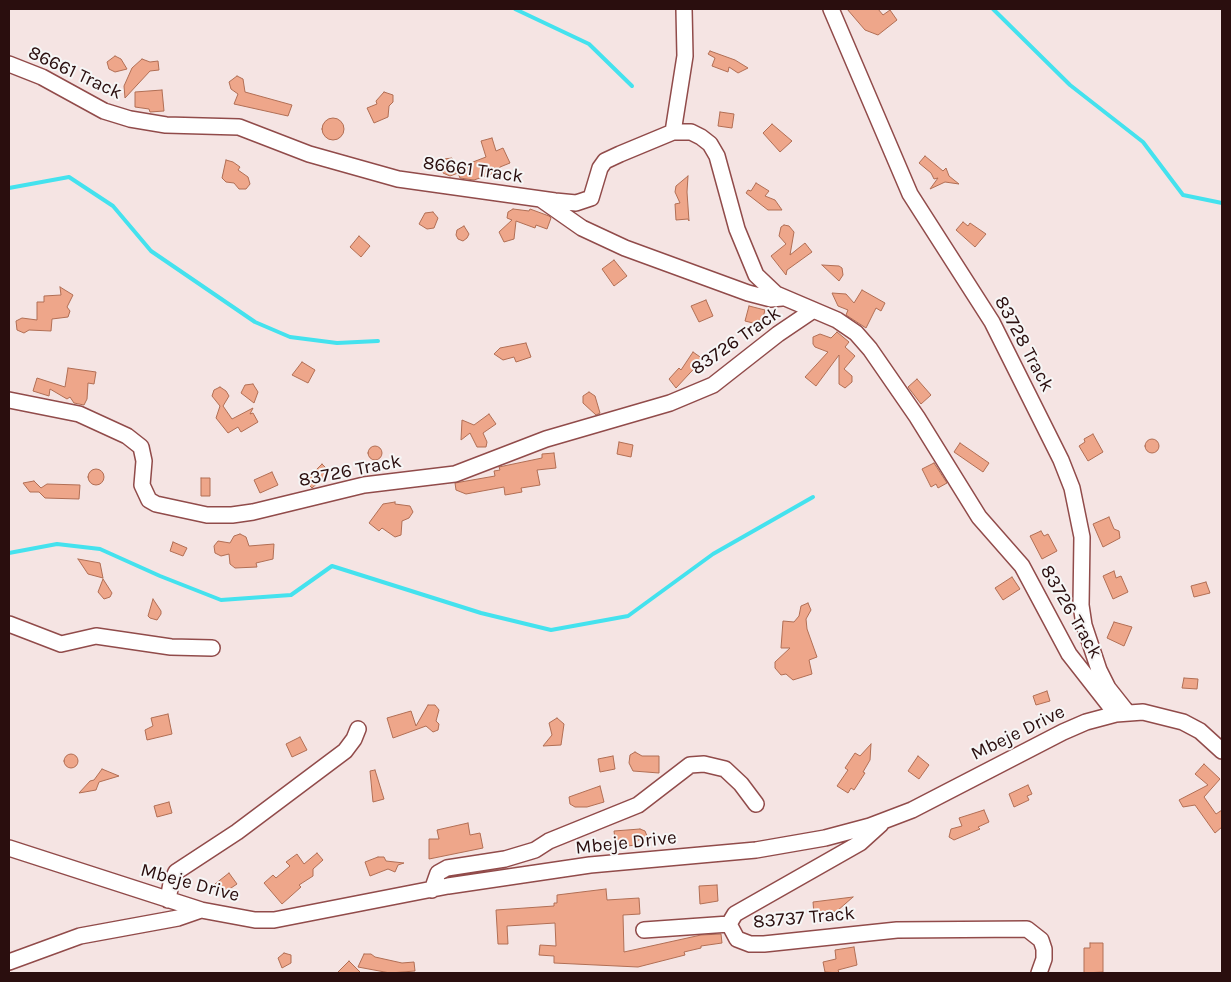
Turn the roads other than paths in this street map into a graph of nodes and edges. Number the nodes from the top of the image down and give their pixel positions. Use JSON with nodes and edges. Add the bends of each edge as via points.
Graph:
{"nodes":[{"id":1,"x":684,"y":9,"type":"edge"},
{"id":2,"x":831,"y":9,"type":"edge"},
{"id":3,"x":9,"y":64,"type":"edge"},
{"id":4,"x":673,"y":132,"type":"junction"},
{"id":5,"x":540,"y":199,"type":"junction"},
{"id":6,"x":785,"y":298,"type":"junction"},
{"id":7,"x":812,"y":311,"type":"junction"},
{"id":8,"x":9,"y":400,"type":"edge"},
{"id":9,"x":9,"y":624,"type":"edge"},
{"id":10,"x":212,"y":648,"type":"dead end"},
{"id":11,"x":1121,"y":713,"type":"junction"},
{"id":12,"x":358,"y":729,"type":"dead end"},
{"id":13,"x":1222,"y":751,"type":"edge"},
{"id":14,"x":756,"y":804,"type":"dead end"},
{"id":15,"x":884,"y":821,"type":"junction"},
{"id":16,"x":9,"y":848,"type":"edge"},
{"id":17,"x":432,"y":890,"type":"junction"},
{"id":18,"x":168,"y":900,"type":"junction"},
{"id":19,"x":201,"y":910,"type":"junction"},
{"id":20,"x":729,"y":924,"type":"junction"},
{"id":21,"x":644,"y":930,"type":"dead end"},
{"id":22,"x":9,"y":962,"type":"edge"},
{"id":23,"x":1039,"y":973,"type":"edge"}],
"edges":[{"from":1,"to":4,"type":"street","via":[[685,56]]},
{"from":2,"to":11,"type":"street","name":"83728 Track","via":[[910,194],[992,322],[1061,460],[1072,488],[1082,537],[1081,605],[1084,625],[1099,670]]},
{"from":3,"to":5,"type":"street","name":"86661 Track","via":[[42,77],[104,111],[130,119],[166,125],[238,127],[309,154],[398,179]]},
{"from":4,"to":5,"type":"street","name":"86661 Track","via":[[605,161],[594,193],[584,201]]},
{"from":4,"to":6,"type":"street","via":[[691,132],[710,144],[723,173],[747,257],[766,287]]},
{"from":5,"to":6,"type":"street","via":[[582,228],[625,248],[748,293],[771,299]]},
{"from":6,"to":7,"type":"street"},
{"from":7,"to":8,"type":"street","name":"83726 Track","via":[[703,390],[604,424],[546,439],[454,474],[364,485],[232,516],[207,515],[156,504],[149,500],[142,485],[144,461],[141,447],[127,436],[79,414]]},
{"from":7,"to":11,"type":"street","name":"83726 Track","via":[[837,320],[856,333],[870,349],[979,517],[1022,566],[1069,654]]},
{"from":9,"to":10,"type":"street","via":[[62,644],[96,636],[171,647]]},
{"from":11,"to":13,"type":"street","name":"Mbeje Drive","via":[[1163,716],[1183,722],[1200,731]]},
{"from":11,"to":15,"type":"street","name":"Mbeje Drive","via":[[1063,732],[912,810]]},
{"from":12,"to":18,"type":"street","via":[[345,751],[237,832],[176,872]]},
{"from":14,"to":17,"type":"street","via":[[725,769],[704,764],[690,765],[638,805],[535,850],[505,859],[447,868],[438,873]]},
{"from":15,"to":17,"type":"street","name":"Mbeje Drive","via":[[787,845],[590,865]]},
{"from":15,"to":20,"type":"street","name":"83737 Track","via":[[860,843],[743,909],[731,918]]},
{"from":16,"to":18,"type":"street","name":"Mbeje Drive"},
{"from":17,"to":19,"type":"street","name":"Mbeje Drive","via":[[274,920],[255,920]]},
{"from":18,"to":19,"type":"street","name":"Mbeje Drive"},
{"from":19,"to":22,"type":"street","via":[[178,918],[80,936]]},
{"from":20,"to":21,"type":"street"},
{"from":20,"to":23,"type":"street","name":"83737 Track","via":[[737,939],[750,944],[897,930],[1027,929],[1041,940],[1044,949]]}]}
